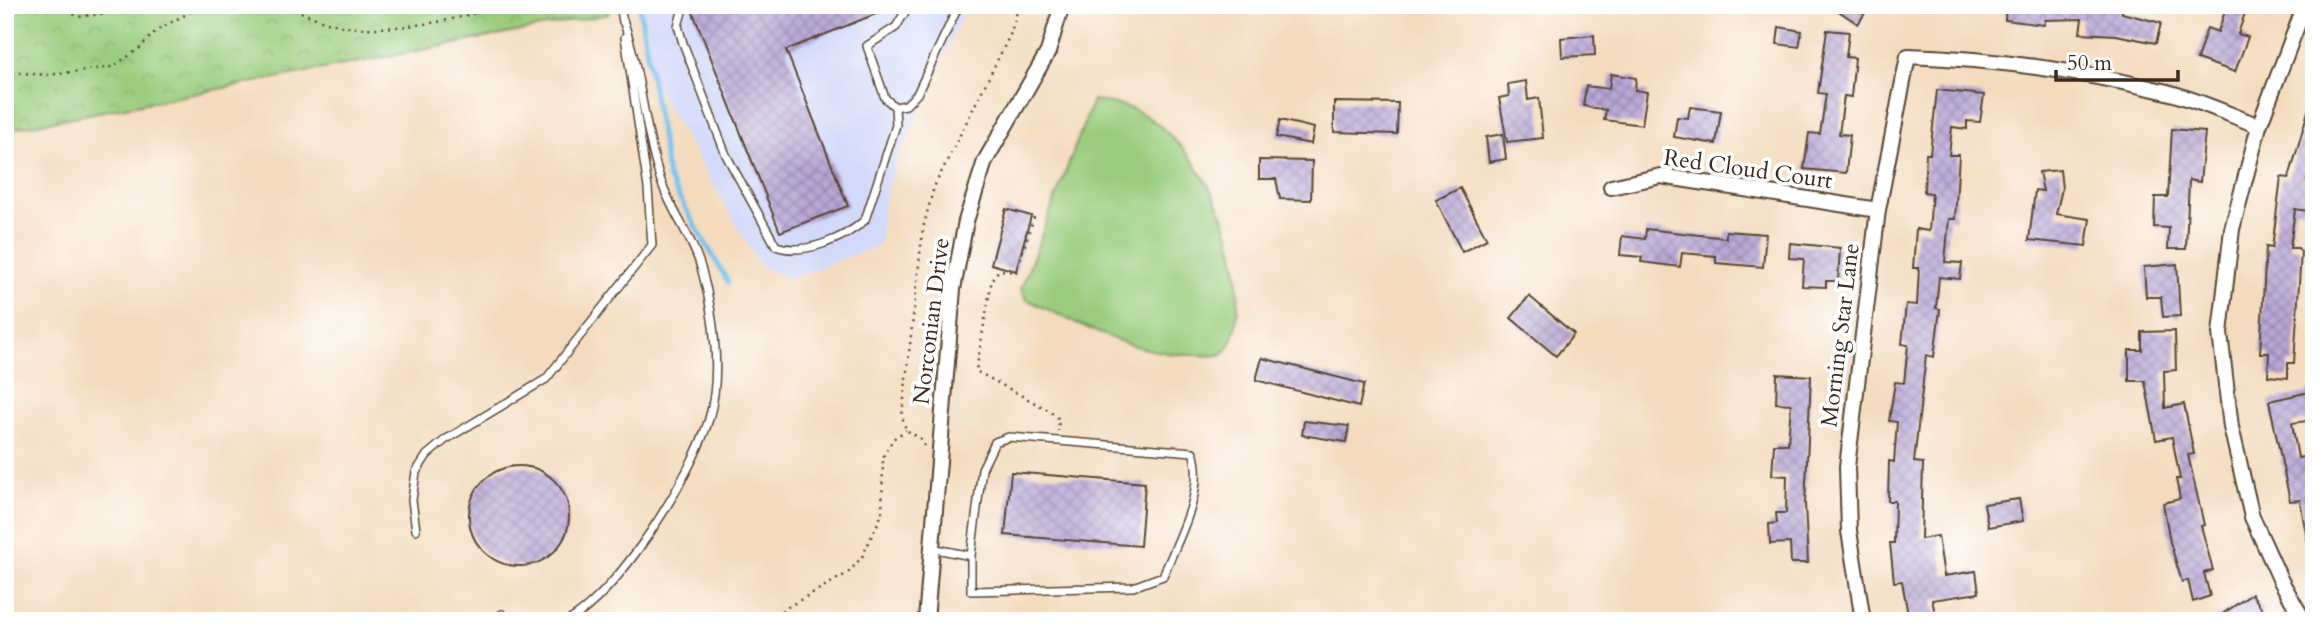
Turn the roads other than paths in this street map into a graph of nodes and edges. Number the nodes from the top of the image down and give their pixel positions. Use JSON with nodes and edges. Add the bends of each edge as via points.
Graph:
{"nodes":[{"id":1,"x":620,"y":5,"type":"edge"},
{"id":2,"x":684,"y":5,"type":"edge"},
{"id":3,"x":904,"y":5,"type":"edge"},
{"id":4,"x":959,"y":5,"type":"edge"},
{"id":5,"x":1062,"y":5,"type":"edge"},
{"id":6,"x":2305,"y":5,"type":"edge"},
{"id":7,"x":622,"y":20,"type":"junction"},
{"id":8,"x":895,"y":107,"type":"junction"},
{"id":9,"x":2259,"y":125,"type":"junction"},
{"id":10,"x":1611,"y":187,"type":"dead end"},
{"id":11,"x":1878,"y":210,"type":"junction"},
{"id":12,"x":416,"y":530,"type":"dead end"},
{"id":13,"x":931,"y":548,"type":"junction"},
{"id":14,"x":971,"y":556,"type":"junction"},
{"id":15,"x":568,"y":621,"type":"edge"},
{"id":16,"x":926,"y":621,"type":"edge"},
{"id":17,"x":1863,"y":621,"type":"edge"},
{"id":18,"x":2304,"y":621,"type":"edge"}],
"edges":[{"from":1,"to":7,"type":"lane"},
{"from":2,"to":8,"type":"lane","via":[[678,26],[682,43],[726,155],[776,246],[790,251],[805,248],[853,231],[865,220],[896,125]]},
{"from":3,"to":8,"type":"lane","via":[[896,27],[867,46],[885,98]]},
{"from":4,"to":8,"type":"lane","via":[[916,94],[906,105]]},
{"from":5,"to":13,"type":"street","name":"Norconian Drive","via":[[1048,52],[985,161],[966,220],[953,289]]},
{"from":6,"to":9,"type":"street"},
{"from":7,"to":12,"type":"lane","via":[[648,188],[652,245],[546,379],[427,455],[416,472],[412,500]]},
{"from":7,"to":15,"type":"lane","via":[[634,53],[660,179],[703,273],[715,381],[709,418],[670,501],[606,588]]},
{"from":9,"to":11,"type":"street","name":"Morning Star Lane","via":[[2165,92],[2038,66],[1908,56]]},
{"from":9,"to":18,"type":"street","via":[[2232,229],[2220,334],[2231,427],[2252,517]]},
{"from":10,"to":11,"type":"street","name":"Red Cloud Court","via":[[1661,176]]},
{"from":11,"to":17,"type":"street","name":"Morning Star Lane","via":[[1847,467],[1849,531]]},
{"from":13,"to":14,"type":"lane"},
{"from":13,"to":16,"type":"street","name":"Norconian Drive"},
{"from":14,"to":14,"type":"lane","via":[[971,592],[1133,587],[1163,576],[1199,469],[1193,452],[1009,437],[995,442],[982,470]]}]}
